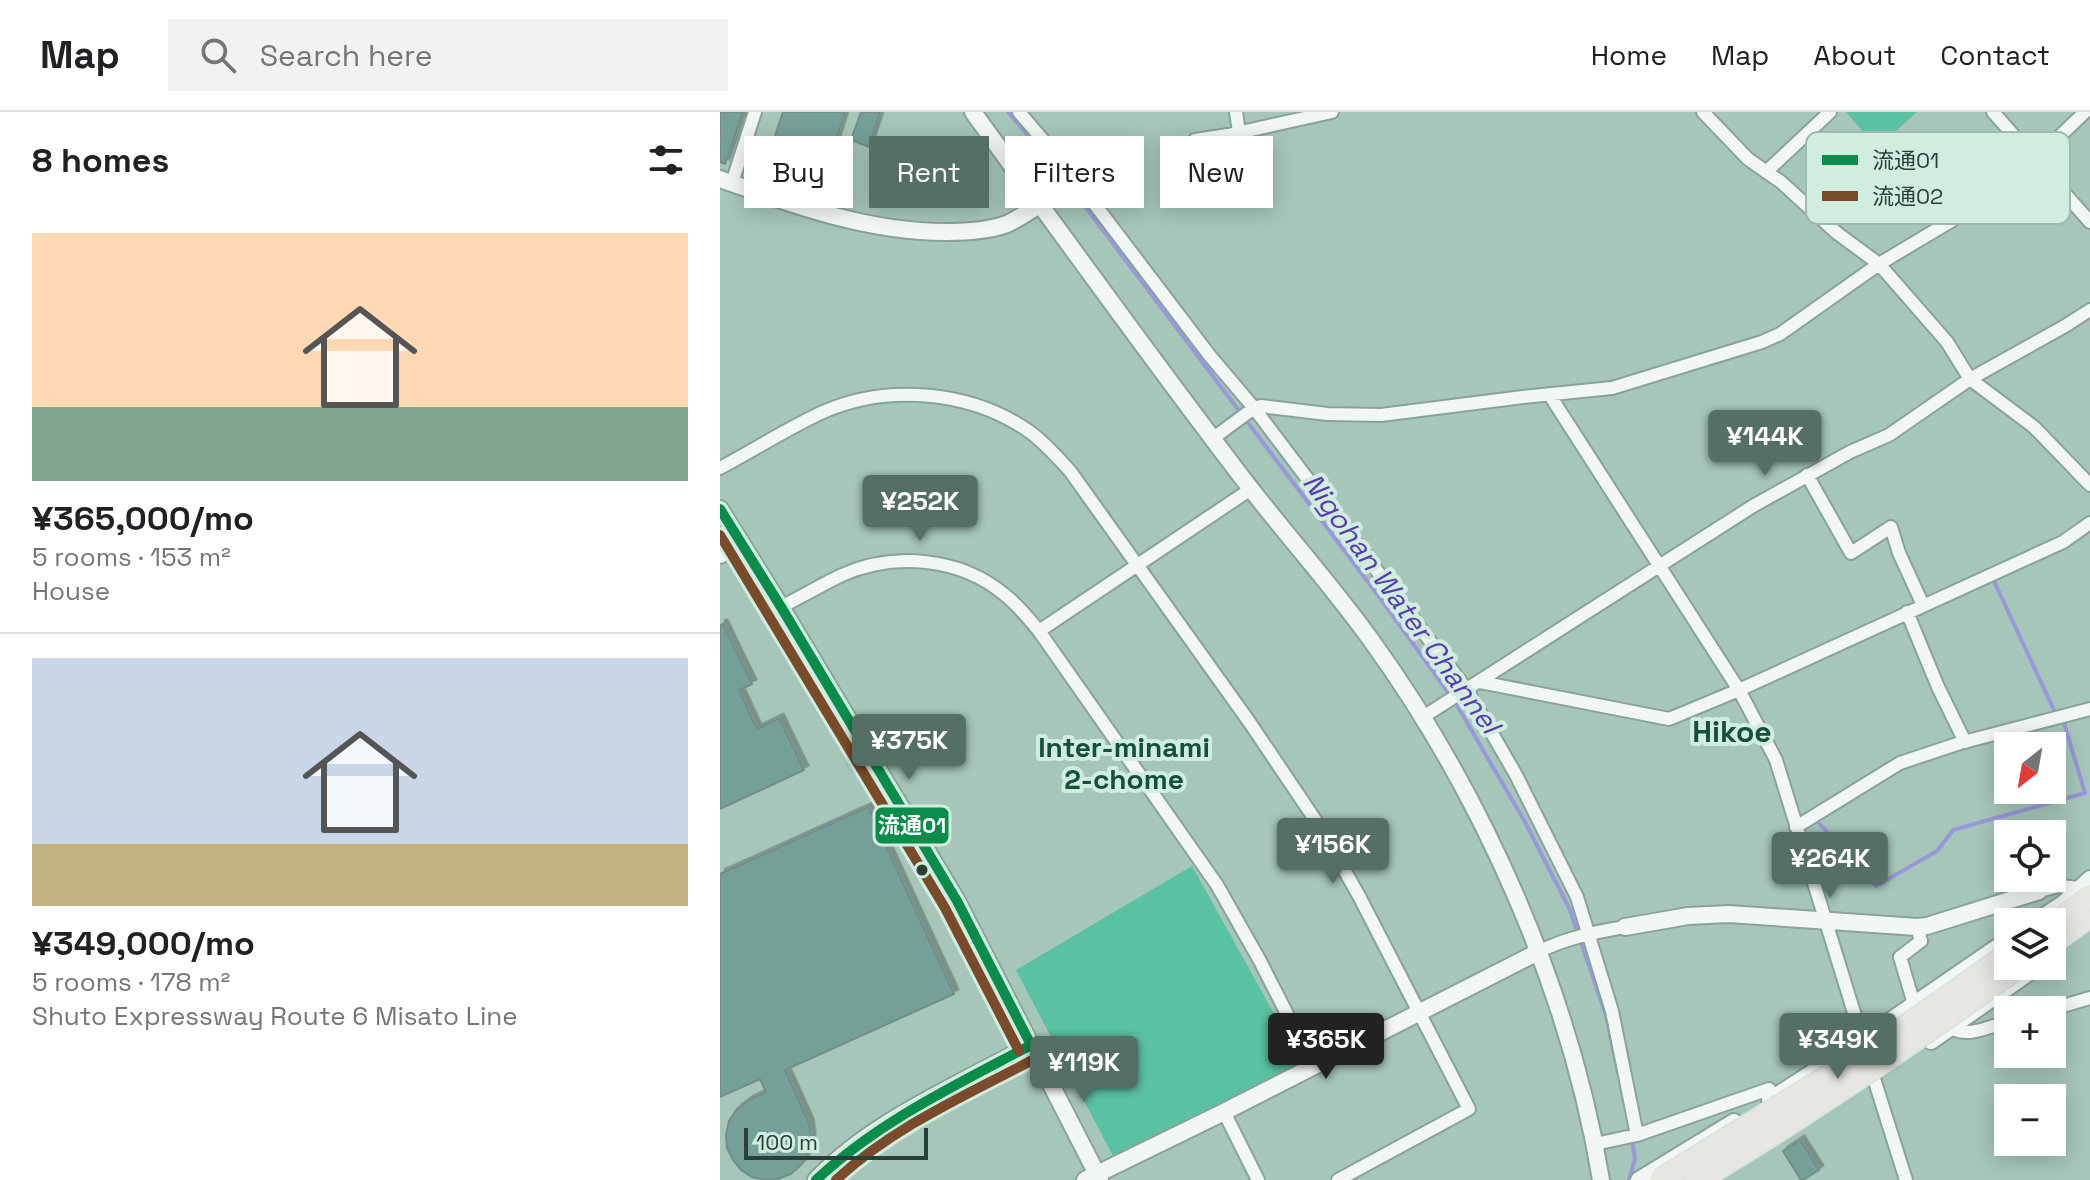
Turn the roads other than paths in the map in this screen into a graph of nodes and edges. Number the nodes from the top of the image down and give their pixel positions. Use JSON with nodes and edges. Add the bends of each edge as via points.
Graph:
{"nodes":[{"id":1,"x":755,"y":112,"type":"edge"},
{"id":2,"x":973,"y":112,"type":"edge"},
{"id":3,"x":1019,"y":112,"type":"edge"},
{"id":4,"x":1236,"y":112,"type":"edge"},
{"id":5,"x":1332,"y":112,"type":"edge"},
{"id":6,"x":1703,"y":112,"type":"edge"},
{"id":7,"x":1830,"y":112,"type":"edge"},
{"id":8,"x":1993,"y":112,"type":"edge"},
{"id":9,"x":2085,"y":112,"type":"edge"},
{"id":10,"x":1276,"y":118,"type":"edge"},
{"id":11,"x":1239,"y":132,"type":"junction"},
{"id":12,"x":1809,"y":132,"type":"edge"},
{"id":13,"x":2010,"y":132,"type":"edge"},
{"id":14,"x":2064,"y":132,"type":"edge"},
{"id":15,"x":1806,"y":134,"type":"edge"},
{"id":16,"x":1040,"y":136,"type":"edge"},
{"id":17,"x":1217,"y":136,"type":"edge"},
{"id":18,"x":1005,"y":150,"type":"edge"},
{"id":19,"x":1766,"y":172,"type":"junction"},
{"id":20,"x":726,"y":181,"type":"edge"},
{"id":21,"x":2070,"y":199,"type":"edge"},
{"id":22,"x":1806,"y":205,"type":"edge"},
{"id":23,"x":1034,"y":208,"type":"edge"},
{"id":24,"x":1041,"y":208,"type":"edge"},
{"id":25,"x":1098,"y":208,"type":"edge"},
{"id":26,"x":2090,"y":222,"type":"edge"},
{"id":27,"x":1827,"y":224,"type":"edge"},
{"id":28,"x":1946,"y":224,"type":"edge"},
{"id":29,"x":1879,"y":264,"type":"junction"},
{"id":30,"x":2090,"y":310,"type":"edge"},
{"id":31,"x":1970,"y":379,"type":"junction"},
{"id":32,"x":1549,"y":394,"type":"junction"},
{"id":33,"x":1254,"y":408,"type":"junction"},
{"id":34,"x":1219,"y":434,"type":"junction"},
{"id":35,"x":720,"y":468,"type":"edge"},
{"id":36,"x":1807,"y":475,"type":"junction"},
{"id":37,"x":2090,"y":485,"type":"edge"},
{"id":38,"x":1251,"y":489,"type":"junction"},
{"id":39,"x":720,"y":509,"type":"edge"},
{"id":40,"x":2090,"y":523,"type":"edge"},
{"id":41,"x":741,"y":544,"type":"junction"},
{"id":42,"x":720,"y":555,"type":"edge"},
{"id":43,"x":1137,"y":566,"type":"junction"},
{"id":44,"x":1659,"y":567,"type":"junction"},
{"id":45,"x":1923,"y":605,"type":"junction"},
{"id":46,"x":781,"y":607,"type":"junction"},
{"id":47,"x":1907,"y":612,"type":"junction"},
{"id":48,"x":1039,"y":631,"type":"junction"},
{"id":49,"x":1480,"y":682,"type":"junction"},
{"id":50,"x":1467,"y":690,"type":"junction"},
{"id":51,"x":1739,"y":690,"type":"junction"},
{"id":52,"x":2090,"y":709,"type":"edge"},
{"id":53,"x":1423,"y":717,"type":"junction"},
{"id":54,"x":1965,"y":742,"type":"junction"},
{"id":55,"x":1796,"y":827,"type":"junction"},
{"id":56,"x":2066,"y":886,"type":"edge"},
{"id":57,"x":2088,"y":888,"type":"edge"},
{"id":58,"x":2036,"y":892,"type":"edge"},
{"id":59,"x":2064,"y":908,"type":"edge"},
{"id":60,"x":2090,"y":914,"type":"edge"},
{"id":61,"x":1825,"y":920,"type":"junction"},
{"id":62,"x":1625,"y":927,"type":"joint"},
{"id":63,"x":1917,"y":927,"type":"junction"},
{"id":64,"x":2090,"y":927,"type":"edge"},
{"id":65,"x":1588,"y":933,"type":"junction"},
{"id":66,"x":2066,"y":936,"type":"edge"},
{"id":67,"x":2066,"y":939,"type":"edge"},
{"id":68,"x":1994,"y":950,"type":"edge"},
{"id":69,"x":1538,"y":952,"type":"junction"},
{"id":70,"x":1994,"y":965,"type":"edge"},
{"id":71,"x":1999,"y":980,"type":"edge"},
{"id":72,"x":2018,"y":980,"type":"edge"},
{"id":73,"x":2090,"y":998,"type":"edge"},
{"id":74,"x":1917,"y":1002,"type":"junction"},
{"id":75,"x":2066,"y":1005,"type":"edge"},
{"id":76,"x":1419,"y":1011,"type":"junction"},
{"id":77,"x":1994,"y":1025,"type":"edge"},
{"id":78,"x":1950,"y":1028,"type":"junction"},
{"id":79,"x":1863,"y":1041,"type":"junction"},
{"id":80,"x":1031,"y":1045,"type":"junction"},
{"id":81,"x":1313,"y":1065,"type":"junction"},
{"id":82,"x":1874,"y":1079,"type":"junction"},
{"id":83,"x":1773,"y":1098,"type":"junction"},
{"id":84,"x":1224,"y":1112,"type":"junction"},
{"id":85,"x":1795,"y":1131,"type":"junction"},
{"id":86,"x":1637,"y":1135,"type":"junction"},
{"id":87,"x":1604,"y":1142,"type":"junction"},
{"id":88,"x":1094,"y":1178,"type":"edge"},
{"id":89,"x":816,"y":1180,"type":"edge"},
{"id":90,"x":1258,"y":1180,"type":"edge"},
{"id":91,"x":1338,"y":1180,"type":"edge"},
{"id":92,"x":1601,"y":1180,"type":"edge"},
{"id":93,"x":1640,"y":1180,"type":"edge"},
{"id":94,"x":1661,"y":1180,"type":"edge"},
{"id":95,"x":1697,"y":1180,"type":"edge"},
{"id":96,"x":1717,"y":1180,"type":"edge"},
{"id":97,"x":1906,"y":1180,"type":"edge"}],
"edges":[{"from":1,"to":20,"type":"street"},
{"from":2,"to":18,"type":"street"},
{"from":3,"to":16,"type":"street"},
{"from":4,"to":11,"type":"street"},
{"from":5,"to":10,"type":"street"},
{"from":6,"to":19,"type":"street"},
{"from":7,"to":12,"type":"street"},
{"from":8,"to":13,"type":"street"},
{"from":9,"to":14,"type":"street"},
{"from":10,"to":11,"type":"street"},
{"from":11,"to":17,"type":"street"},
{"from":15,"to":19,"type":"street"},
{"from":19,"to":22,"type":"street"},
{"from":20,"to":23,"type":"street","via":[[838,218],[916,232],[992,228]]},
{"from":21,"to":26,"type":"street"},
{"from":24,"to":34,"type":"street"},
{"from":25,"to":33,"type":"street"},
{"from":27,"to":29,"type":"street"},
{"from":28,"to":29,"type":"street"},
{"from":29,"to":31,"type":"street","via":[[1947,342]]},
{"from":29,"to":32,"type":"street","via":[[1772,338],[1612,388]]},
{"from":30,"to":31,"type":"street"},
{"from":31,"to":36,"type":"street","via":[[1889,435]]},
{"from":31,"to":37,"type":"street","via":[[2034,427]]},
{"from":32,"to":33,"type":"street","via":[[1381,415]]},
{"from":32,"to":44,"type":"street"},
{"from":33,"to":34,"type":"street"},
{"from":33,"to":50,"type":"street"},
{"from":34,"to":38,"type":"street"},
{"from":35,"to":43,"type":"street","via":[[824,412],[862,399],[904,395],[983,407],[1046,445]]},
{"from":36,"to":44,"type":"street"},
{"from":36,"to":45,"type":"street","via":[[1851,553],[1891,527]]},
{"from":38,"to":43,"type":"street"},
{"from":38,"to":53,"type":"street","via":[[1371,639]]},
{"from":39,"to":41,"type":"street"},
{"from":40,"to":45,"type":"street","via":[[2063,542]]},
{"from":41,"to":42,"type":"street"},
{"from":41,"to":46,"type":"street"},
{"from":43,"to":48,"type":"street"},
{"from":43,"to":76,"type":"street","via":[[1320,827]]},
{"from":44,"to":49,"type":"street"},
{"from":44,"to":51,"type":"street"},
{"from":45,"to":47,"type":"street"},
{"from":46,"to":48,"type":"street","via":[[843,575],[879,563],[915,560],[977,577],[1003,592]]},
{"from":46,"to":80,"type":"street","via":[[957,901]]},
{"from":47,"to":51,"type":"street"},
{"from":47,"to":54,"type":"street"},
{"from":48,"to":81,"type":"street","via":[[1217,885]]},
{"from":49,"to":50,"type":"street"},
{"from":49,"to":51,"type":"street","via":[[1669,719]]},
{"from":50,"to":53,"type":"street"},
{"from":50,"to":65,"type":"street","via":[[1577,897]]},
{"from":51,"to":55,"type":"street","via":[[1776,760]]},
{"from":52,"to":54,"type":"street"},
{"from":53,"to":69,"type":"street","via":[[1494,846]]},
{"from":54,"to":55,"type":"street","via":[[1900,763]]},
{"from":55,"to":61,"type":"street"},
{"from":56,"to":57,"type":"street"},
{"from":57,"to":59,"type":"highway"},
{"from":58,"to":63,"type":"street"},
{"from":60,"to":66,"type":"highway"},
{"from":61,"to":62,"type":"street","via":[[1708,914]]},
{"from":61,"to":63,"type":"street"},
{"from":61,"to":79,"type":"street"},
{"from":62,"to":65,"type":"street"},
{"from":63,"to":74,"type":"street","via":[[1921,941],[1900,957]]},
{"from":64,"to":67,"type":"street"},
{"from":65,"to":69,"type":"street"},
{"from":65,"to":86,"type":"street","via":[[1612,1011]]},
{"from":68,"to":74,"type":"street"},
{"from":69,"to":76,"type":"street"},
{"from":69,"to":87,"type":"street"},
{"from":70,"to":94,"type":"highway","bridge":true,"via":[[1883,1043]]},
{"from":71,"to":95,"type":"highway","bridge":true},
{"from":72,"to":78,"type":"street"},
{"from":73,"to":75,"type":"street"},
{"from":74,"to":78,"type":"street","via":[[1931,1002]]},
{"from":74,"to":79,"type":"street"},
{"from":76,"to":81,"type":"street"},
{"from":76,"to":91,"type":"street","via":[[1469,1109]]},
{"from":77,"to":78,"type":"street","via":[[1960,1033]]},
{"from":78,"to":82,"type":"street"},
{"from":79,"to":82,"type":"street"},
{"from":79,"to":83,"type":"street"},
{"from":80,"to":88,"type":"street"},
{"from":80,"to":89,"type":"street","via":[[897,1117]]},
{"from":81,"to":84,"type":"street"},
{"from":82,"to":85,"type":"street"},
{"from":82,"to":97,"type":"street"},
{"from":83,"to":85,"type":"street","via":[[1767,1113],[1779,1130]]},
{"from":83,"to":86,"type":"street","via":[[1769,1089]]},
{"from":83,"to":93,"type":"street"},
{"from":84,"to":88,"type":"street"},
{"from":84,"to":90,"type":"street"},
{"from":85,"to":96,"type":"street"},
{"from":86,"to":87,"type":"street"},
{"from":87,"to":92,"type":"street"}]}
